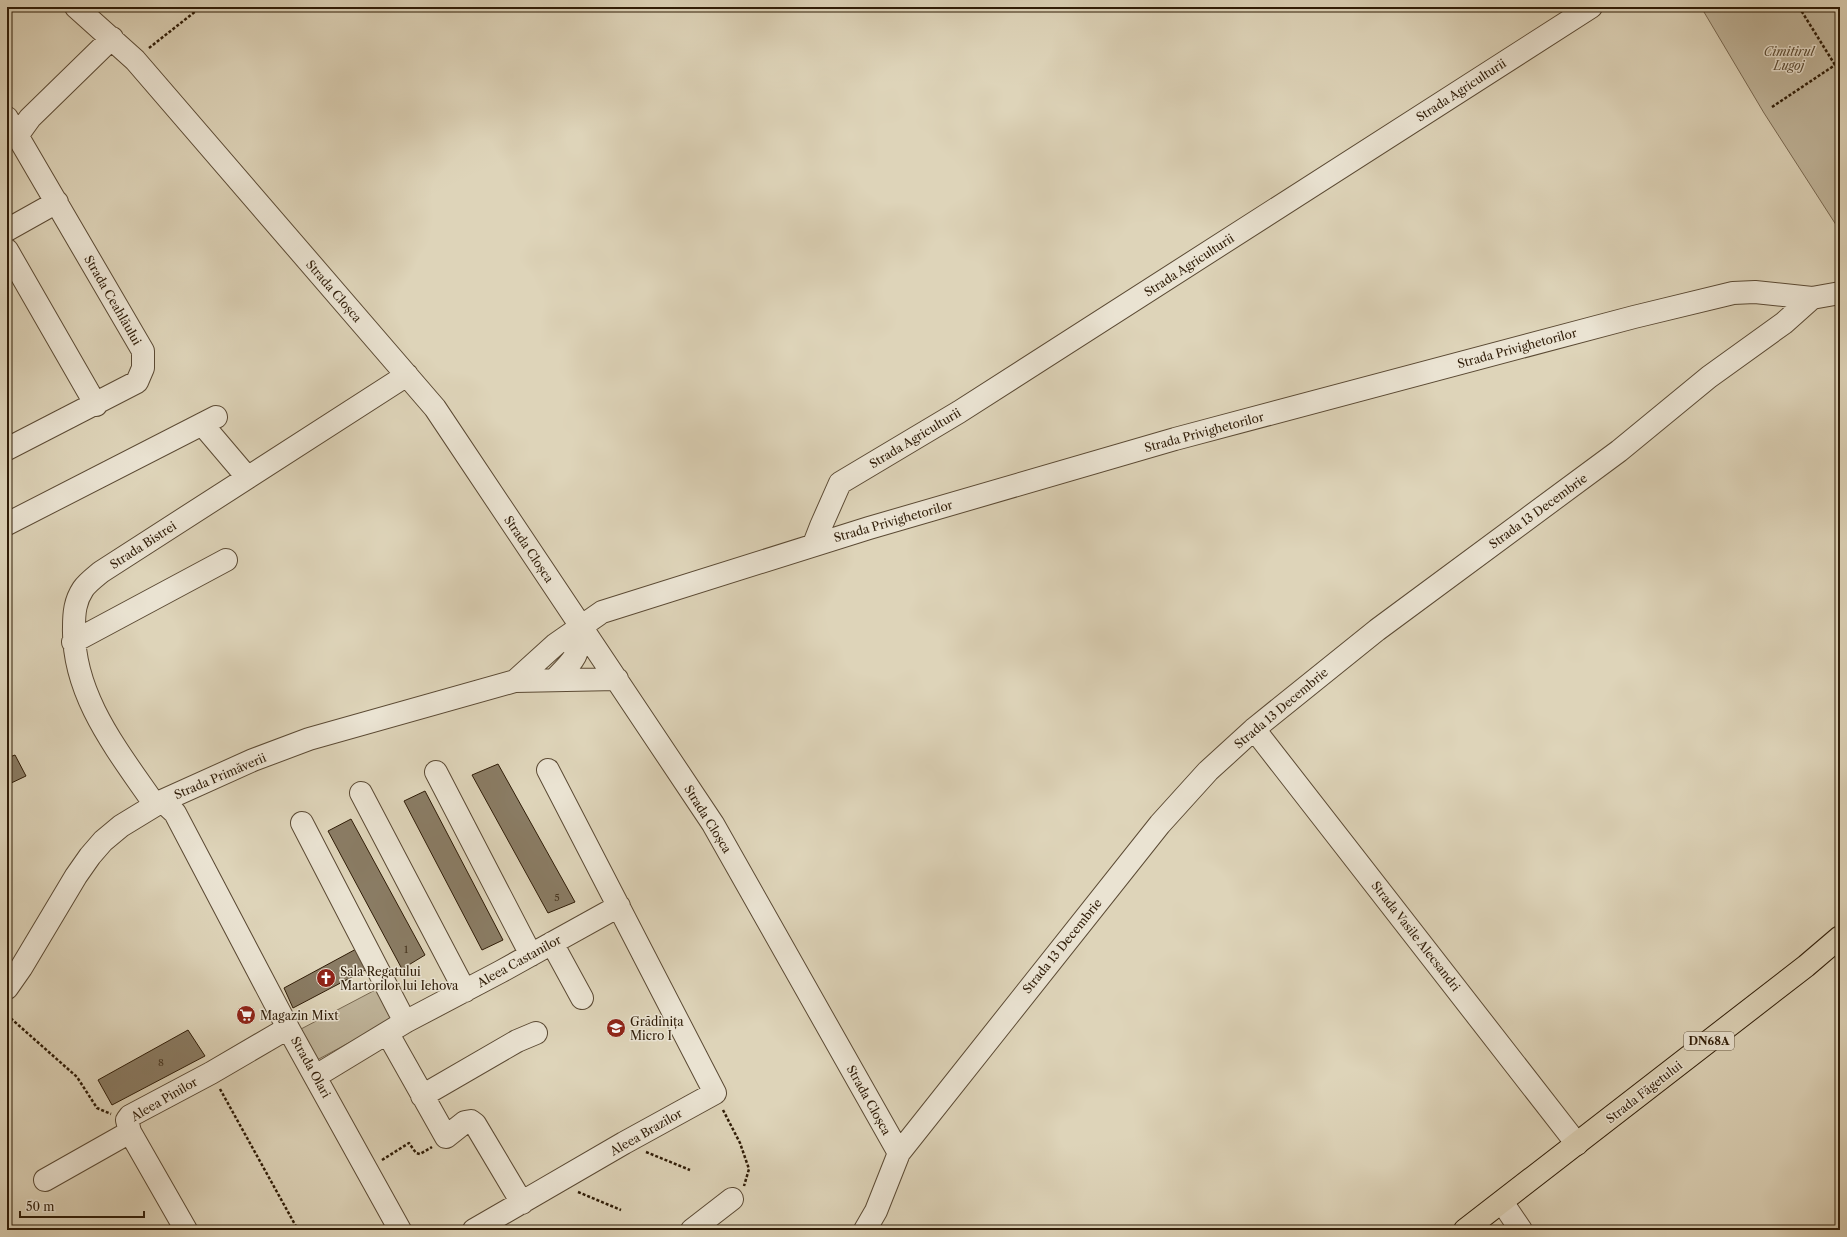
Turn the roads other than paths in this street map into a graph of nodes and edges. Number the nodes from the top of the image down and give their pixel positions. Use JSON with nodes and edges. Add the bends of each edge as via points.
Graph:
{"nodes":[{"id":1,"x":76,"y":7,"type":"edge"},
{"id":2,"x":1591,"y":7,"type":"edge"},
{"id":3,"x":112,"y":38,"type":"junction"},
{"id":4,"x":12,"y":127,"type":"edge"},
{"id":5,"x":57,"y":202,"type":"junction"},
{"id":6,"x":7,"y":230,"type":"edge"},
{"id":7,"x":7,"y":250,"type":"edge"},
{"id":8,"x":1840,"y":293,"type":"edge"},
{"id":9,"x":1812,"y":298,"type":"junction"},
{"id":10,"x":407,"y":375,"type":"junction"},
{"id":11,"x":96,"y":405,"type":"junction"},
{"id":12,"x":7,"y":449,"type":"edge"},
{"id":13,"x":247,"y":477,"type":"junction"},
{"id":14,"x":7,"y":524,"type":"edge"},
{"id":15,"x":814,"y":544,"type":"junction"},
{"id":16,"x":226,"y":560,"type":"dead end"},
{"id":17,"x":581,"y":628,"type":"junction"},
{"id":18,"x":73,"y":642,"type":"junction"},
{"id":19,"x":555,"y":679,"type":"junction"},
{"id":20,"x":617,"y":679,"type":"junction"},
{"id":21,"x":516,"y":681,"type":"junction"},
{"id":22,"x":1254,"y":729,"type":"junction"},
{"id":23,"x":548,"y":770,"type":"dead end"},
{"id":24,"x":436,"y":772,"type":"dead end"},
{"id":25,"x":362,"y":793,"type":"dead end"},
{"id":26,"x":159,"y":803,"type":"junction"},
{"id":27,"x":302,"y":823,"type":"dead end"},
{"id":28,"x":619,"y":906,"type":"junction"},
{"id":29,"x":1840,"y":937,"type":"edge"},
{"id":30,"x":552,"y":943,"type":"junction"},
{"id":31,"x":531,"y":955,"type":"junction"},
{"id":32,"x":7,"y":988,"type":"edge"},
{"id":33,"x":465,"y":990,"type":"junction"},
{"id":34,"x":582,"y":998,"type":"dead end"},
{"id":35,"x":288,"y":1028,"type":"junction"},
{"id":36,"x":396,"y":1028,"type":"junction"},
{"id":37,"x":536,"y":1033,"type":"dead end"},
{"id":38,"x":316,"y":1076,"type":"junction"},
{"id":39,"x":422,"y":1096,"type":"junction"},
{"id":40,"x":128,"y":1126,"type":"junction"},
{"id":41,"x":1577,"y":1144,"type":"junction"},
{"id":42,"x":898,"y":1152,"type":"junction"},
{"id":43,"x":45,"y":1180,"type":"dead end"},
{"id":44,"x":732,"y":1199,"type":"road end"},
{"id":45,"x":522,"y":1202,"type":"junction"},
{"id":46,"x":1502,"y":1202,"type":"junction"},
{"id":47,"x":876,"y":1211,"type":"junction"},
{"id":48,"x":501,"y":1223,"type":"edge"},
{"id":49,"x":186,"y":1230,"type":"edge"},
{"id":50,"x":400,"y":1230,"type":"edge"},
{"id":51,"x":474,"y":1230,"type":"edge"},
{"id":52,"x":692,"y":1230,"type":"edge"},
{"id":53,"x":865,"y":1230,"type":"edge"},
{"id":54,"x":886,"y":1230,"type":"edge"},
{"id":55,"x":1465,"y":1230,"type":"edge"},
{"id":56,"x":1521,"y":1230,"type":"edge"}],
"edges":[{"from":1,"to":3,"type":"street","name":"Strada Cloșca"},
{"from":2,"to":15,"type":"street","name":"Strada Agriculturii","via":[[966,407],[840,483]]},
{"from":3,"to":4,"type":"street","name":"Strada Ceahlăului","via":[[30,118]]},
{"from":3,"to":10,"type":"street","name":"Strada Cloșca","via":[[135,60]]},
{"from":4,"to":5,"type":"street","name":"Strada Ceahlăului"},
{"from":5,"to":6,"type":"street"},
{"from":5,"to":11,"type":"street","name":"Strada Ceahlăului","via":[[143,351],[143,368],[137,382]]},
{"from":7,"to":11,"type":"street"},
{"from":8,"to":9,"type":"street","name":"Strada Privighetorilor"},
{"from":9,"to":15,"type":"street","name":"Strada Privighetorilor","via":[[1756,292],[1733,293],[1634,317],[1183,437]]},
{"from":9,"to":22,"type":"street","name":"Strada 13 Decembrie","via":[[1784,323],[1698,385],[1619,451],[1377,630]]},
{"from":10,"to":13,"type":"street","name":"Strada Bistrei"},
{"from":10,"to":17,"type":"street","name":"Strada Cloșca","via":[[436,408]]},
{"from":11,"to":12,"type":"street","name":"Strada Ceahlăului"},
{"from":13,"to":14,"type":"street","via":[[209,421]]},
{"from":13,"to":18,"type":"street","name":"Strada Bistrei","via":[[101,572],[83,588],[74,608]]},
{"from":15,"to":17,"type":"street","name":"Strada Privighetorilor","via":[[602,612]]},
{"from":16,"to":18,"type":"street"},
{"from":17,"to":19,"type":"street","via":[[579,649],[573,661]]},
{"from":17,"to":20,"type":"street","name":"Strada Cloșca"},
{"from":17,"to":21,"type":"street","name":"Strada Primăverii","via":[[556,644]]},
{"from":18,"to":26,"type":"street","name":"Strada Bistrei","via":[[82,680],[96,716],[113,744]]},
{"from":19,"to":20,"type":"street","name":"Strada Primăverii"},
{"from":19,"to":21,"type":"street","name":"Strada Primăverii"},
{"from":20,"to":42,"type":"street","name":"Strada Cloșca","via":[[713,824]]},
{"from":21,"to":26,"type":"street","name":"Strada Primăverii","via":[[309,740],[253,760]]},
{"from":22,"to":41,"type":"street","name":"Strada Vasile Alecsandri"},
{"from":22,"to":42,"type":"street","name":"Strada 13 Decembrie","via":[[1208,771],[1160,824]]},
{"from":23,"to":28,"type":"street"},
{"from":24,"to":31,"type":"street"},
{"from":25,"to":33,"type":"street"},
{"from":26,"to":32,"type":"street","name":"Strada Primăverii","via":[[121,826],[90,856]]},
{"from":26,"to":35,"type":"street","name":"Strada Olari","via":[[175,813]]},
{"from":27,"to":36,"type":"street"},
{"from":28,"to":30,"type":"street","name":"Aleea Castanilor"},
{"from":28,"to":45,"type":"street","name":"Aleea Brazilor","via":[[715,1093]]},
{"from":29,"to":41,"type":"main road","name":"Strada Făgetului","number":"DN68A"},
{"from":30,"to":31,"type":"street","name":"Aleea Castanilor"},
{"from":30,"to":34,"type":"street"},
{"from":31,"to":33,"type":"street","name":"Aleea Castanilor"},
{"from":33,"to":36,"type":"street","name":"Aleea Castanilor"},
{"from":35,"to":38,"type":"street","name":"Strada Olari"},
{"from":35,"to":40,"type":"street","name":"Aleea Pinilor","via":[[130,1116]]},
{"from":36,"to":38,"type":"street","name":"Aleea Castanilor"},
{"from":36,"to":39,"type":"street"},
{"from":37,"to":39,"type":"street","via":[[517,1041]]},
{"from":38,"to":50,"type":"street","name":"Strada Olari"},
{"from":39,"to":45,"type":"street","via":[[446,1137],[465,1122],[471,1121],[475,1124]]},
{"from":40,"to":43,"type":"street"},
{"from":40,"to":49,"type":"street","name":"Aleea Pinilor"},
{"from":41,"to":46,"type":"main road","name":"Strada Făgetului","number":"DN68A"},
{"from":42,"to":47,"type":"street","name":"Strada 13 Decembrie"},
{"from":44,"to":52,"type":"street"},
{"from":45,"to":48,"type":"street","name":"Aleea Brazilor"},
{"from":46,"to":55,"type":"main road","name":"Strada Făgetului","number":"DN68A"},
{"from":46,"to":56,"type":"street"},
{"from":47,"to":53,"type":"street","name":"Strada 13 Decembrie"},
{"from":47,"to":54,"type":"street"},
{"from":48,"to":51,"type":"street","name":"Aleea Brazilor"}]}
